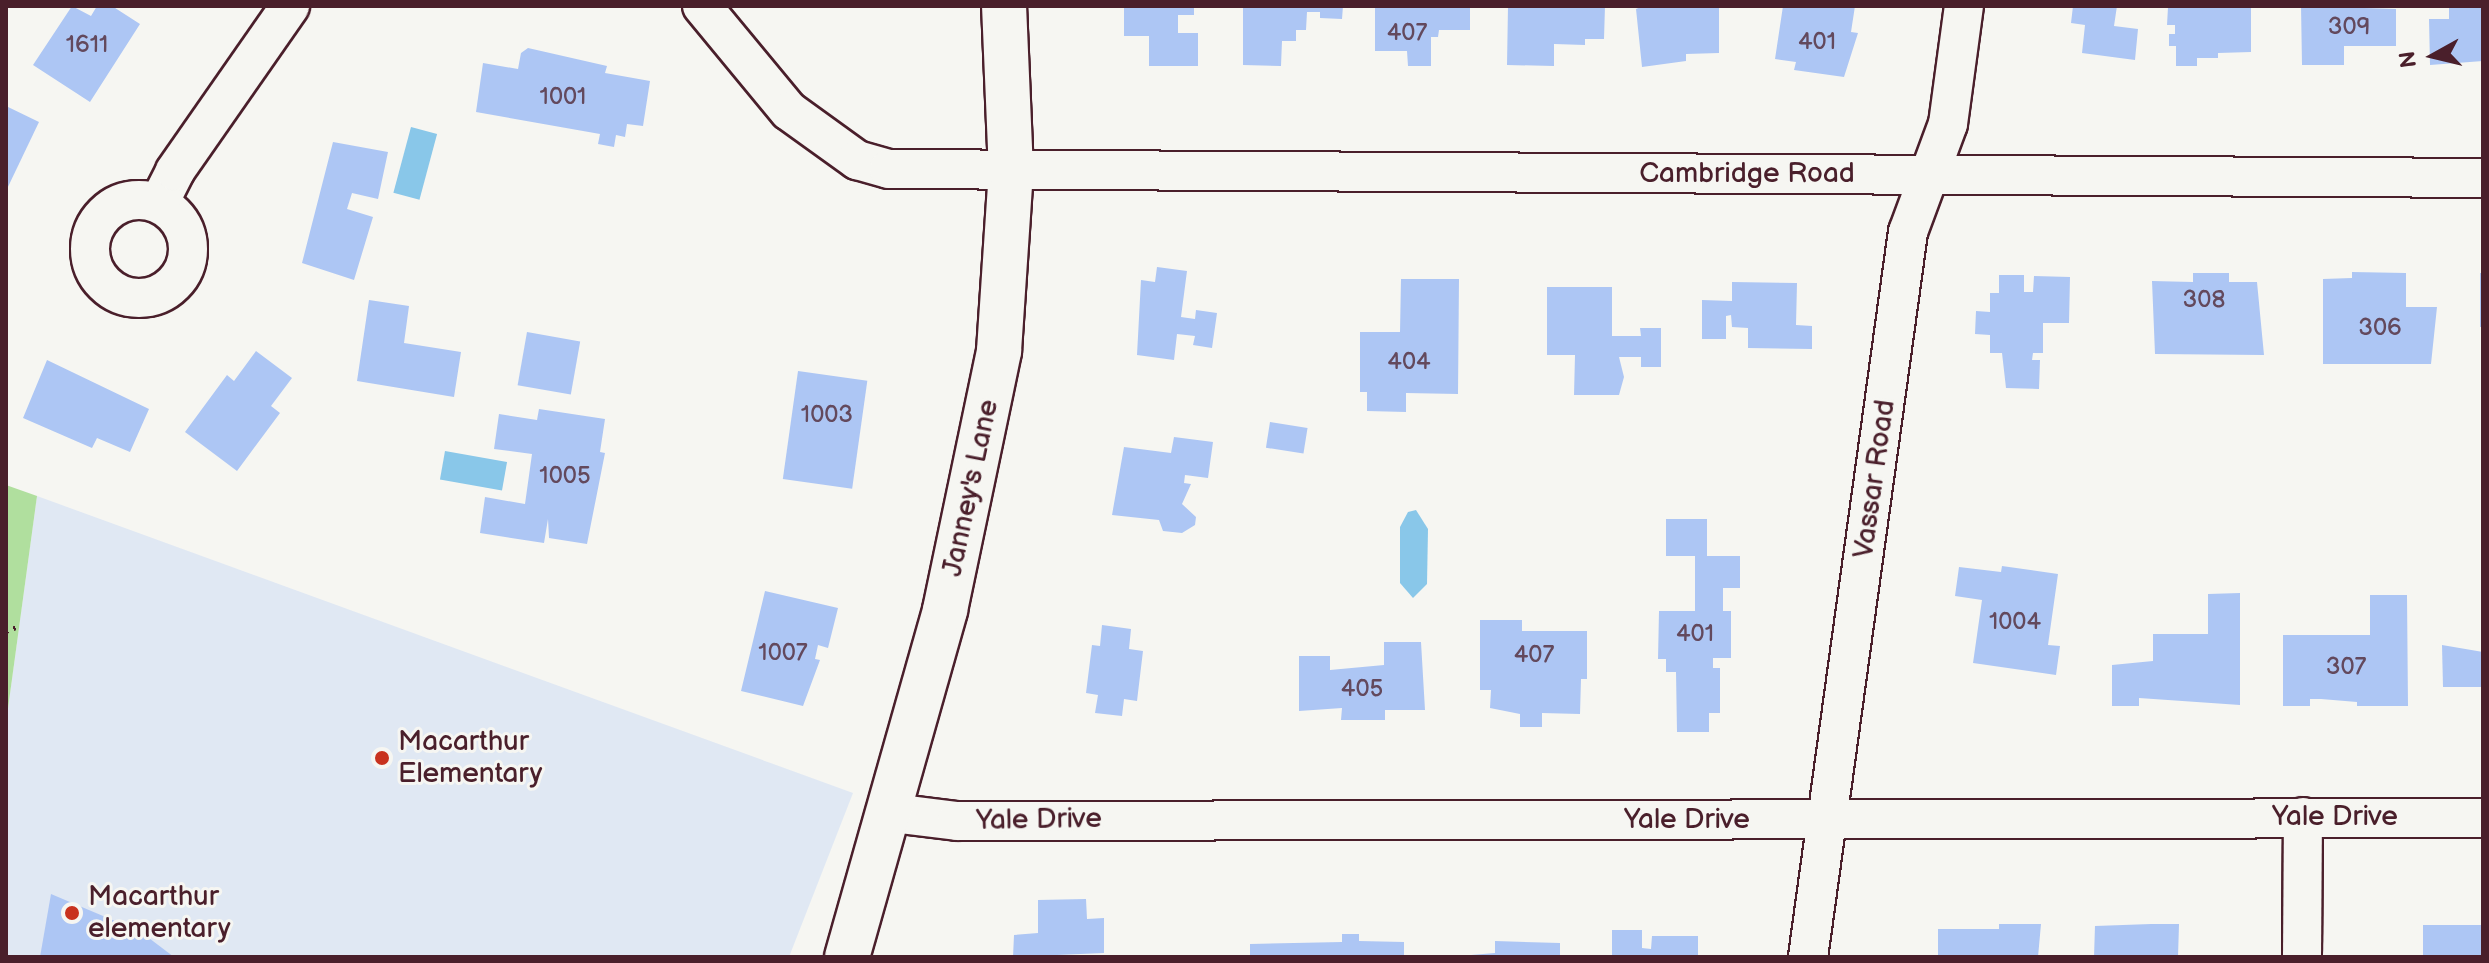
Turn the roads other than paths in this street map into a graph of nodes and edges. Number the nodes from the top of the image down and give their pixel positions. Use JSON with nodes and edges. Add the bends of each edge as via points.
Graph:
{"nodes":[{"id":1,"x":290,"y":6,"type":"edge"},
{"id":2,"x":702,"y":6,"type":"edge"},
{"id":3,"x":1004,"y":6,"type":"edge"},
{"id":4,"x":1964,"y":6,"type":"edge"},
{"id":5,"x":1011,"y":172,"type":"junction"},
{"id":6,"x":1928,"y":174,"type":"junction"},
{"id":7,"x":2483,"y":178,"type":"edge"},
{"id":8,"x":159,"y":203,"type":"dead end"},
{"id":9,"x":892,"y":813,"type":"junction"},
{"id":10,"x":2303,"y":817,"type":"junction"},
{"id":11,"x":2483,"y":818,"type":"edge"},
{"id":12,"x":1830,"y":821,"type":"junction"},
{"id":13,"x":852,"y":952,"type":"edge"},
{"id":14,"x":1808,"y":957,"type":"edge"},
{"id":15,"x":2302,"y":957,"type":"edge"}],
"edges":[{"from":1,"to":8,"type":"street","via":[[273,23]]},
{"from":2,"to":5,"type":"street","name":"Cambridge Road","via":[[789,111],[857,160],[889,169]]},
{"from":3,"to":5,"type":"main road","name":"Janney's Lane"},
{"from":4,"to":6,"type":"street","name":"Vassar Road","via":[[1948,124]]},
{"from":5,"to":6,"type":"street","name":"Cambridge Road"},
{"from":5,"to":9,"type":"main road","name":"Janney's Lane","via":[[999,351],[976,474]]},
{"from":6,"to":7,"type":"street","name":"Cambridge Road"},
{"from":6,"to":12,"type":"street","name":"Vassar Road","via":[[1908,232]]},
{"from":9,"to":12,"type":"street","name":"Yale Drive","via":[[957,821]]},
{"from":9,"to":13,"type":"main road","name":"Janney's Lane"},
{"from":10,"to":11,"type":"street","name":"Yale Drive"},
{"from":10,"to":12,"type":"street","name":"Yale Drive"},
{"from":10,"to":15,"type":"street"},
{"from":12,"to":14,"type":"street","name":"Vassar Road"}]}
